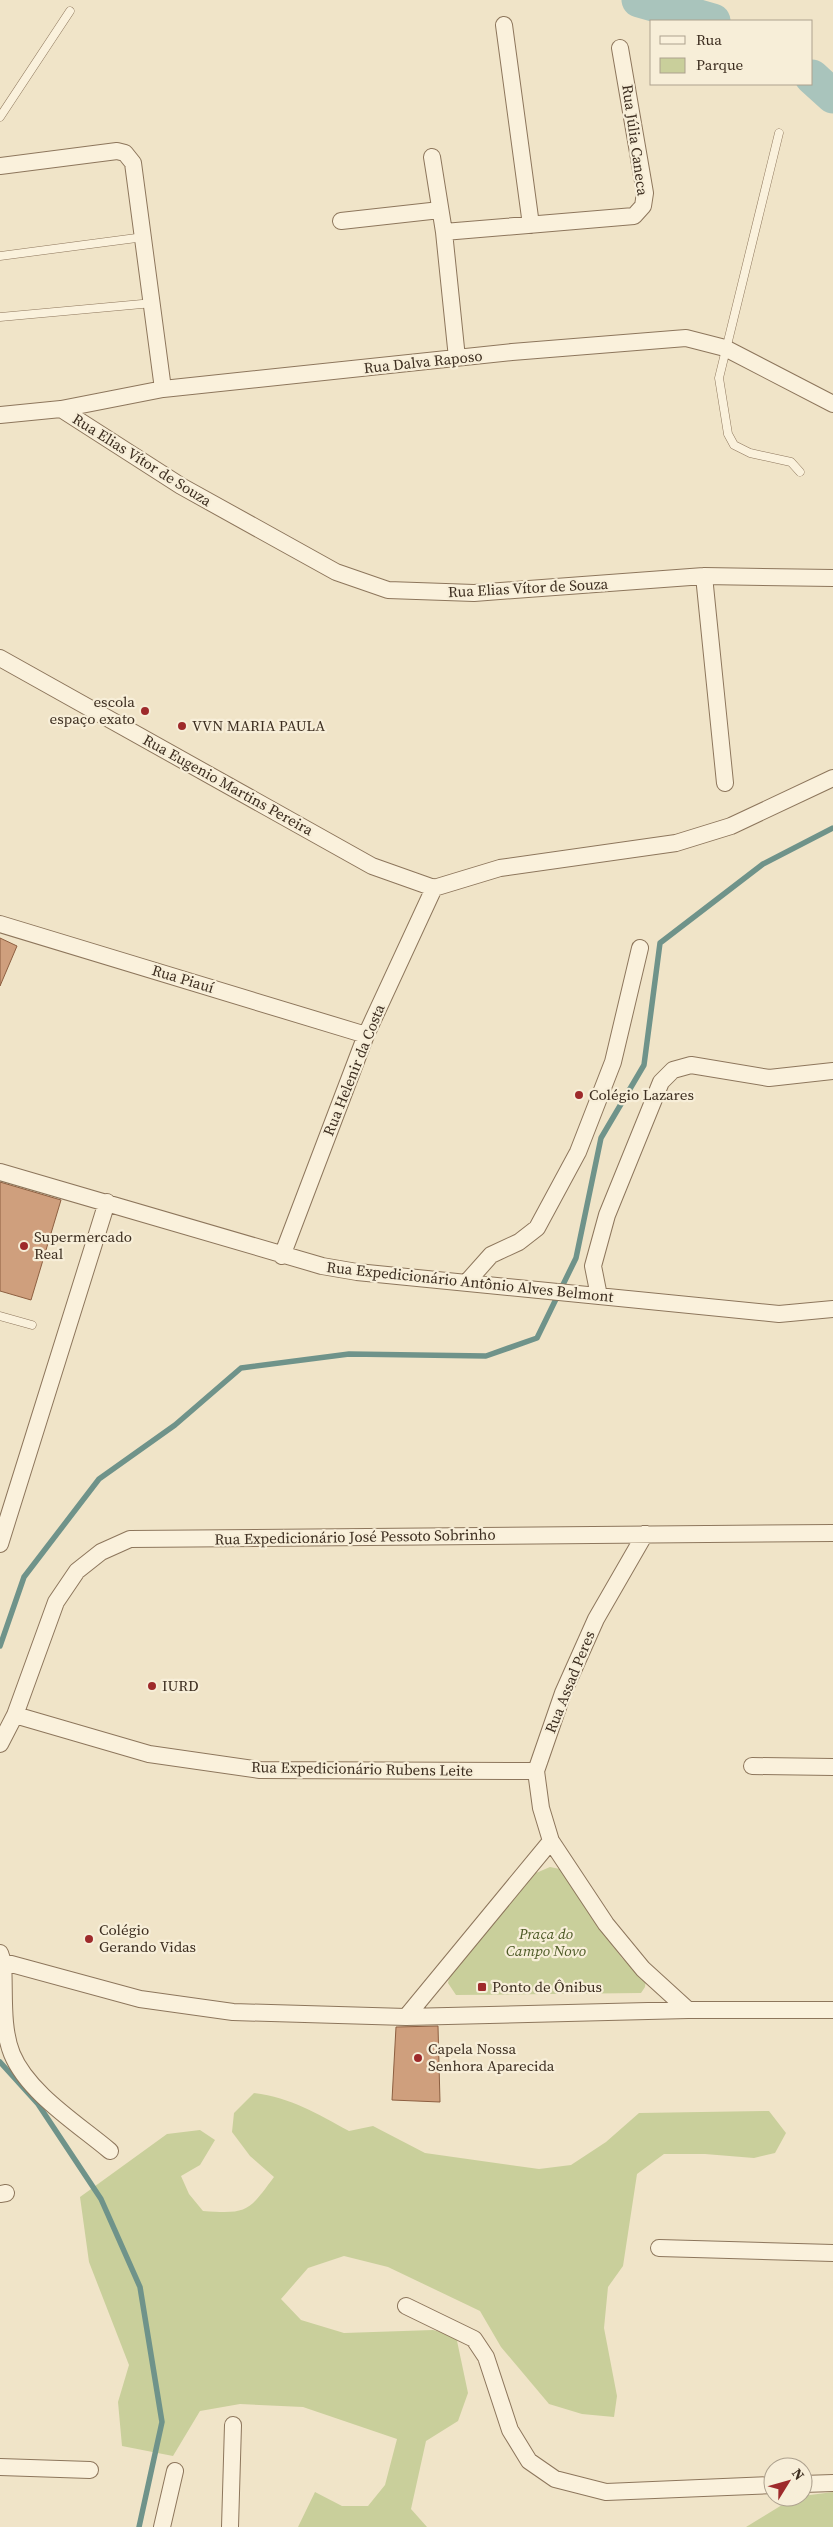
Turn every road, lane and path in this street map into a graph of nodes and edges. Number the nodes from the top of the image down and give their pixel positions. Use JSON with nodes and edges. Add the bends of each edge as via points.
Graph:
{"nodes":[{"id":1,"x":70,"y":11,"type":"dead end"},
{"id":2,"x":504,"y":25,"type":"dead end"},
{"id":3,"x":620,"y":48,"type":"dead end"},
{"id":4,"x":0,"y":117,"type":"edge"},
{"id":5,"x":779,"y":133,"type":"dead end"},
{"id":6,"x":432,"y":157,"type":"dead end"},
{"id":7,"x":0,"y":166,"type":"edge"},
{"id":8,"x":440,"y":210,"type":"junction"},
{"id":9,"x":341,"y":221,"type":"dead end"},
{"id":10,"x":531,"y":225,"type":"junction"},
{"id":11,"x":444,"y":232,"type":"junction"},
{"id":12,"x":144,"y":237,"type":"junction"},
{"id":13,"x":0,"y":256,"type":"edge"},
{"id":14,"x":153,"y":303,"type":"junction"},
{"id":15,"x":0,"y":317,"type":"edge"},
{"id":16,"x":726,"y":348,"type":"junction"},
{"id":17,"x":457,"y":358,"type":"junction"},
{"id":18,"x":163,"y":389,"type":"junction"},
{"id":19,"x":833,"y":404,"type":"edge"},
{"id":20,"x":61,"y":409,"type":"junction"},
{"id":21,"x":0,"y":415,"type":"edge"},
{"id":22,"x":800,"y":472,"type":"dead end"},
{"id":23,"x":704,"y":576,"type":"junction"},
{"id":24,"x":833,"y":578,"type":"edge"},
{"id":25,"x":0,"y":658,"type":"edge"},
{"id":26,"x":833,"y":778,"type":"edge"},
{"id":27,"x":725,"y":783,"type":"dead end"},
{"id":28,"x":434,"y":888,"type":"junction"},
{"id":29,"x":0,"y":924,"type":"edge"},
{"id":30,"x":640,"y":948,"type":"dead end"},
{"id":31,"x":366,"y":1035,"type":"junction"},
{"id":32,"x":833,"y":1071,"type":"edge"},
{"id":33,"x":0,"y":1172,"type":"edge"},
{"id":34,"x":107,"y":1202,"type":"junction"},
{"id":35,"x":282,"y":1256,"type":"junction"},
{"id":36,"x":467,"y":1282,"type":"junction"},
{"id":37,"x":595,"y":1295,"type":"junction"},
{"id":38,"x":833,"y":1309,"type":"edge"},
{"id":39,"x":0,"y":1316,"type":"edge"},
{"id":40,"x":32,"y":1325,"type":"dead end"},
{"id":41,"x":833,"y":1533,"type":"edge"},
{"id":42,"x":645,"y":1534,"type":"junction"},
{"id":43,"x":0,"y":1544,"type":"edge"},
{"id":44,"x":15,"y":1715,"type":"junction"},
{"id":45,"x":0,"y":1744,"type":"edge"},
{"id":46,"x":752,"y":1766,"type":"dead end"},
{"id":47,"x":833,"y":1768,"type":"edge"},
{"id":48,"x":536,"y":1771,"type":"junction"},
{"id":49,"x":551,"y":1841,"type":"junction"},
{"id":50,"x":1,"y":1959,"type":"edge"},
{"id":51,"x":688,"y":2010,"type":"junction"},
{"id":52,"x":833,"y":2010,"type":"edge"},
{"id":53,"x":406,"y":2017,"type":"junction"},
{"id":54,"x":110,"y":2151,"type":"dead end"},
{"id":55,"x":659,"y":2248,"type":"dead end"},
{"id":56,"x":833,"y":2253,"type":"edge"},
{"id":57,"x":406,"y":2306,"type":"dead end"},
{"id":58,"x":233,"y":2425,"type":"dead end"},
{"id":59,"x":0,"y":2467,"type":"edge"},
{"id":60,"x":90,"y":2470,"type":"dead end"},
{"id":61,"x":175,"y":2471,"type":"dead end"},
{"id":62,"x":833,"y":2483,"type":"edge"},
{"id":63,"x":813,"y":2484,"type":"edge"},
{"id":64,"x":763,"y":2485,"type":"edge"},
{"id":65,"x":162,"y":2527,"type":"edge"},
{"id":66,"x":230,"y":2527,"type":"edge"}],
"edges":[{"from":1,"to":4,"type":"lane"},
{"from":2,"to":10,"type":"street"},
{"from":3,"to":10,"type":"street","name":"Rua Júlia Caneca","via":[[645,193],[643,206],[634,216]]},
{"from":5,"to":16,"type":"lane"},
{"from":6,"to":8,"type":"street"},
{"from":7,"to":12,"type":"street","via":[[117,151],[124,153],[133,162]]},
{"from":8,"to":9,"type":"street"},
{"from":8,"to":11,"type":"street"},
{"from":10,"to":11,"type":"street","name":"Rua Júlia Caneca"},
{"from":11,"to":17,"type":"street"},
{"from":12,"to":13,"type":"lane"},
{"from":12,"to":14,"type":"street"},
{"from":14,"to":15,"type":"lane"},
{"from":14,"to":18,"type":"street"},
{"from":16,"to":17,"type":"street","name":"Rua Dalva Raposo","via":[[686,338]]},
{"from":16,"to":19,"type":"street","name":"Rua Dalva Raposo"},
{"from":16,"to":22,"type":"lane","via":[[719,378],[728,434],[734,444],[750,452],[791,462]]},
{"from":17,"to":18,"type":"street","name":"Rua Dalva Raposo"},
{"from":18,"to":20,"type":"street","name":"Rua Dalva Raposo"},
{"from":20,"to":21,"type":"street","name":"Rua Dalva Raposo"},
{"from":20,"to":23,"type":"street","name":"Rua Elias Vítor de Souza","via":[[181,486],[336,572],[388,590],[474,593]]},
{"from":23,"to":24,"type":"street","name":"Rua Elias Vítor de Souza"},
{"from":23,"to":27,"type":"street"},
{"from":25,"to":28,"type":"street","name":"Rua Eugenio Martins Pereira","via":[[372,866]]},
{"from":26,"to":28,"type":"street","via":[[731,826],[676,843],[500,868]]},
{"from":28,"to":31,"type":"street","name":"Rua Helenir da Costa"},
{"from":29,"to":31,"type":"street","name":"Rua Piauí"},
{"from":30,"to":36,"type":"street","via":[[613,1062],[578,1152],[537,1228],[519,1242],[491,1255]]},
{"from":31,"to":35,"type":"street","name":"Rua Helenir da Costa"},
{"from":32,"to":37,"type":"street","via":[[769,1078],[691,1065],[673,1070],[661,1082],[607,1215],[593,1266]]},
{"from":33,"to":34,"type":"street","name":"Rua Expedicionário Antônio Alves Belmont"},
{"from":34,"to":35,"type":"street","name":"Rua Expedicionário Antônio Alves Belmont"},
{"from":34,"to":43,"type":"street"},
{"from":35,"to":36,"type":"street","name":"Rua Expedicionário Antônio Alves Belmont","via":[[357,1272]]},
{"from":36,"to":37,"type":"street","name":"Rua Expedicionário Antônio Alves Belmont"},
{"from":37,"to":38,"type":"street","name":"Rua Expedicionário Antônio Alves Belmont","via":[[780,1314]]},
{"from":39,"to":40,"type":"lane"},
{"from":41,"to":42,"type":"street","name":"Rua Expedicionário José Pessoto Sobrinho"},
{"from":42,"to":44,"type":"street","name":"Rua Expedicionário José Pessoto Sobrinho","via":[[130,1539],[101,1552],[77,1571],[56,1602]]},
{"from":42,"to":48,"type":"street","name":"Rua Assad Peres","via":[[596,1619],[563,1693]]},
{"from":44,"to":45,"type":"street","name":"Rua Expedicionário José Pessoto Sobrinho"},
{"from":44,"to":48,"type":"street","name":"Rua Expedicionário Rubens Leite","via":[[149,1754],[260,1770]]},
{"from":46,"to":47,"type":"street"},
{"from":48,"to":49,"type":"street","name":"Rua Assad Peres","via":[[541,1808]]},
{"from":49,"to":51,"type":"street","name":"Rua Assad Peres","via":[[606,1924],[643,1969]]},
{"from":49,"to":53,"type":"street"},
{"from":50,"to":53,"type":"street","via":[[140,1999],[233,2012]]},
{"from":50,"to":54,"type":"street","via":[[6,2028],[12,2054],[29,2083]]},
{"from":51,"to":52,"type":"street"},
{"from":51,"to":53,"type":"street"},
{"from":55,"to":56,"type":"street"},
{"from":57,"to":64,"type":"street","via":[[474,2339],[486,2356],[510,2430],[529,2461],[555,2479],[606,2492]]},
{"from":58,"to":66,"type":"street"},
{"from":59,"to":60,"type":"street"},
{"from":61,"to":65,"type":"street"},
{"from":62,"to":63,"type":"street"}]}
